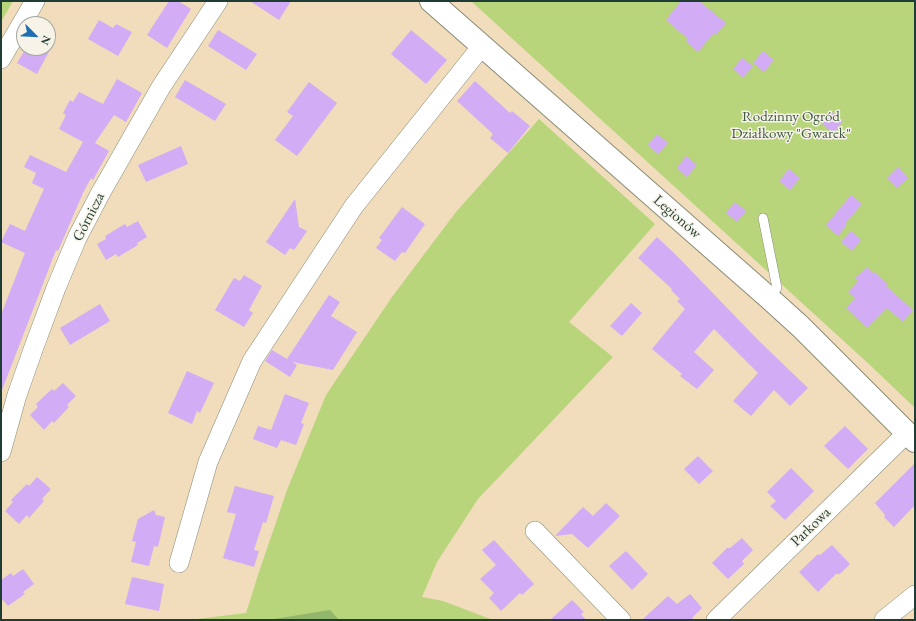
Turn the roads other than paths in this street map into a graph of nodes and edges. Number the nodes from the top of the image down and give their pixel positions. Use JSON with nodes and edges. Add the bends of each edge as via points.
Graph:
{"nodes":[{"id":1,"x":35,"y":1,"type":"edge"},
{"id":2,"x":218,"y":1,"type":"edge"},
{"id":3,"x":431,"y":1,"type":"edge"},
{"id":4,"x":482,"y":46,"type":"junction"},
{"id":5,"x":1,"y":60,"type":"edge"},
{"id":6,"x":763,"y":218,"type":"dead end"},
{"id":7,"x":769,"y":298,"type":"junction"},
{"id":8,"x":911,"y":437,"type":"edge"},
{"id":9,"x":1,"y":452,"type":"edge"},
{"id":10,"x":535,"y":531,"type":"dead end"},
{"id":11,"x":179,"y":563,"type":"dead end"},
{"id":12,"x":915,"y":595,"type":"edge"},
{"id":13,"x":889,"y":618,"type":"edge"},
{"id":14,"x":621,"y":620,"type":"edge"},
{"id":15,"x":716,"y":620,"type":"edge"}],
"edges":[{"from":1,"to":5,"type":"street"},
{"from":2,"to":9,"type":"street","name":"Górnicza","via":[[161,86],[77,238],[34,347]]},
{"from":3,"to":4,"type":"street","name":"Legionów"},
{"from":4,"to":7,"type":"street","name":"Legionów"},
{"from":4,"to":11,"type":"street","via":[[354,206],[252,361],[208,462]]},
{"from":6,"to":7,"type":"lane","via":[[777,288]]},
{"from":7,"to":8,"type":"street","name":"Legionów"},
{"from":8,"to":15,"type":"street","name":"Parkowa"},
{"from":10,"to":14,"type":"street"},
{"from":12,"to":13,"type":"street"}]}
